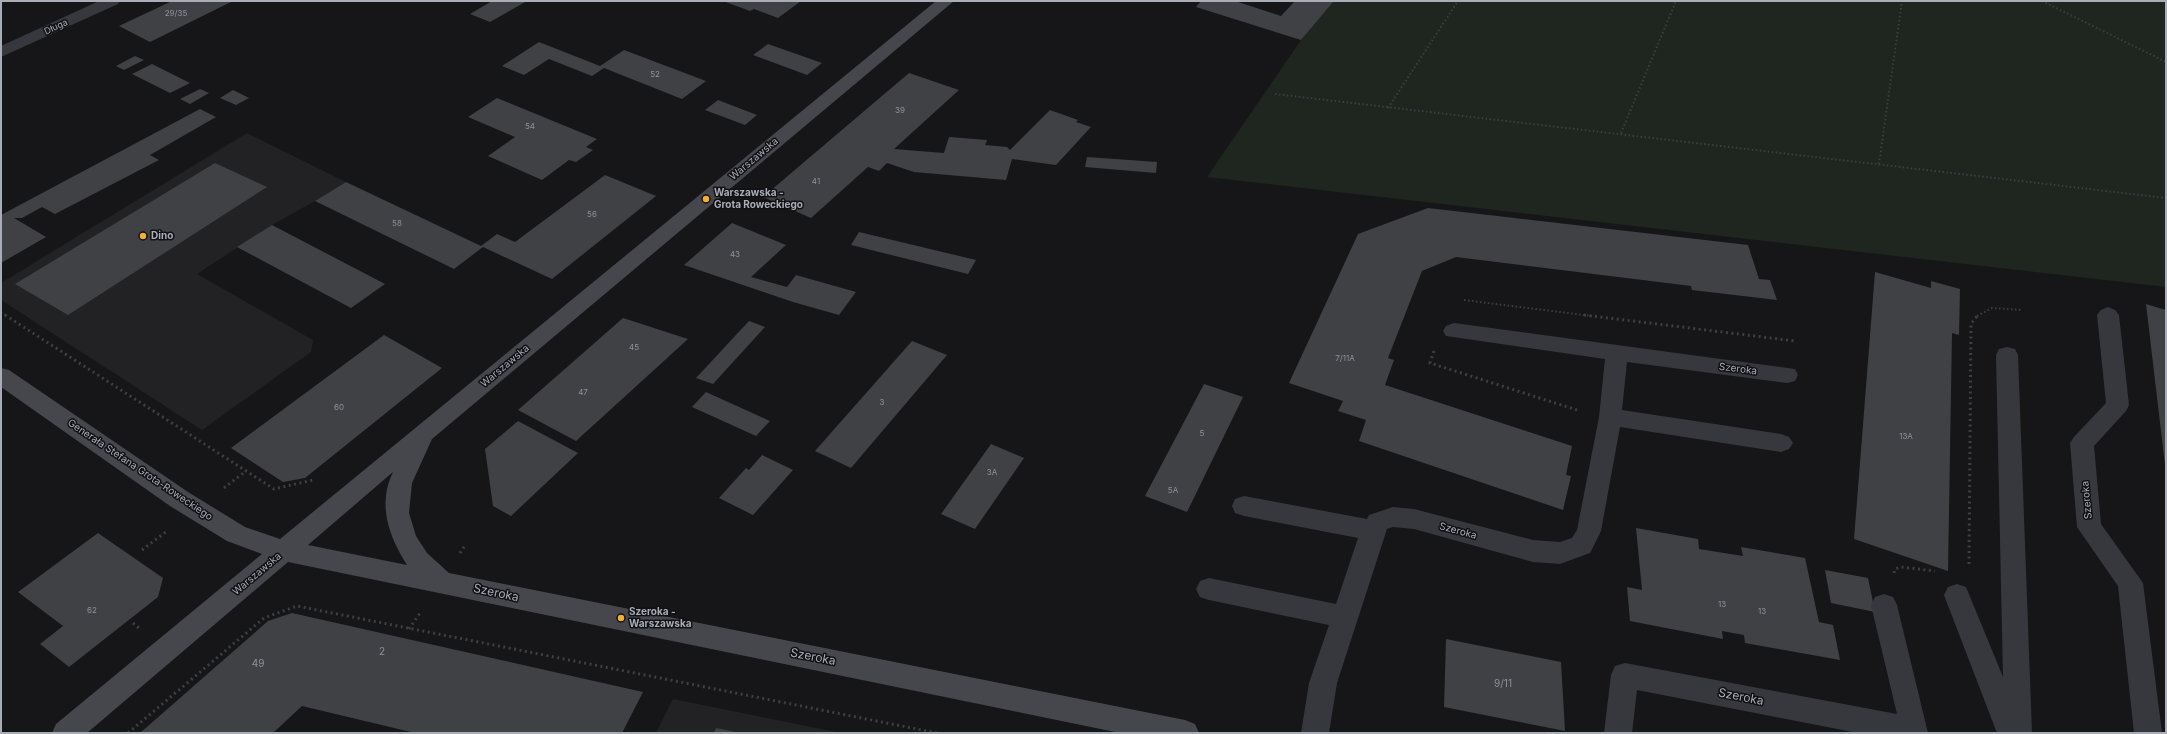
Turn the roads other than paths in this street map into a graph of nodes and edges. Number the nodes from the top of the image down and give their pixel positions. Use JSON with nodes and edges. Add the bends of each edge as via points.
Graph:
{"nodes":[{"id":1,"x":112,"y":1,"type":"edge"},
{"id":2,"x":946,"y":1,"type":"edge"},
{"id":3,"x":1,"y":52,"type":"edge"},
{"id":4,"x":2108,"y":315,"type":"dead end"},
{"id":5,"x":1454,"y":331,"type":"dead end"},
{"id":6,"x":1617,"y":353,"type":"junction"},
{"id":7,"x":2007,"y":355,"type":"dead end"},
{"id":8,"x":1787,"y":375,"type":"dead end"},
{"id":9,"x":1,"y":376,"type":"edge"},
{"id":10,"x":1610,"y":417,"type":"junction"},
{"id":11,"x":424,"y":433,"type":"junction"},
{"id":12,"x":1781,"y":443,"type":"dead end"},
{"id":13,"x":1244,"y":506,"type":"dead end"},
{"id":14,"x":1373,"y":531,"type":"junction"},
{"id":15,"x":285,"y":550,"type":"junction"},
{"id":16,"x":441,"y":582,"type":"junction"},
{"id":17,"x":1209,"y":589,"type":"dead end"},
{"id":18,"x":1957,"y":595,"type":"dead end"},
{"id":19,"x":1884,"y":605,"type":"dead end"},
{"id":20,"x":1344,"y":617,"type":"junction"},
{"id":21,"x":1150,"y":729,"type":"edge"},
{"id":22,"x":66,"y":733,"type":"edge"},
{"id":23,"x":1185,"y":733,"type":"edge"},
{"id":24,"x":1315,"y":733,"type":"edge"},
{"id":25,"x":1618,"y":733,"type":"edge"},
{"id":26,"x":2011,"y":733,"type":"edge"},
{"id":27,"x":2018,"y":733,"type":"edge"},
{"id":28,"x":2148,"y":733,"type":"edge"}],
"edges":[{"from":1,"to":3,"type":"street","name":"Długa"},
{"from":2,"to":11,"type":"street","name":"Warszawska"},
{"from":4,"to":28,"type":"street","name":"Szeroka","via":[[2118,404],[2082,443],[2089,527],[2130,584]]},
{"from":5,"to":6,"type":"street","name":"Szeroka"},
{"from":6,"to":8,"type":"street","name":"Szeroka"},
{"from":6,"to":10,"type":"street","name":"Szeroka"},
{"from":7,"to":27,"type":"street"},
{"from":9,"to":15,"type":"street","name":"Generała Stefana Grota-Roweckiego","via":[[179,499],[229,530]]},
{"from":10,"to":12,"type":"street"},
{"from":10,"to":14,"type":"street","name":"Szeroka","via":[[1589,531],[1581,546],[1560,554],[1534,551],[1414,519],[1393,517],[1378,522]]},
{"from":11,"to":15,"type":"street","name":"Warszawska"},
{"from":11,"to":16,"type":"street","via":[[400,483],[397,513],[404,539],[418,561]]},
{"from":13,"to":14,"type":"street"},
{"from":14,"to":20,"type":"street"},
{"from":15,"to":16,"type":"street","name":"Szeroka"},
{"from":15,"to":22,"type":"street","name":"Warszawska"},
{"from":16,"to":21,"type":"street","name":"Szeroka"},
{"from":17,"to":20,"type":"street"},
{"from":18,"to":26,"type":"street"},
{"from":19,"to":25,"type":"street","name":"Szeroka","via":[[1915,731],[1625,675]]},
{"from":20,"to":24,"type":"street","via":[[1322,687]]},
{"from":21,"to":23,"type":"street","name":"Szeroka"}]}
